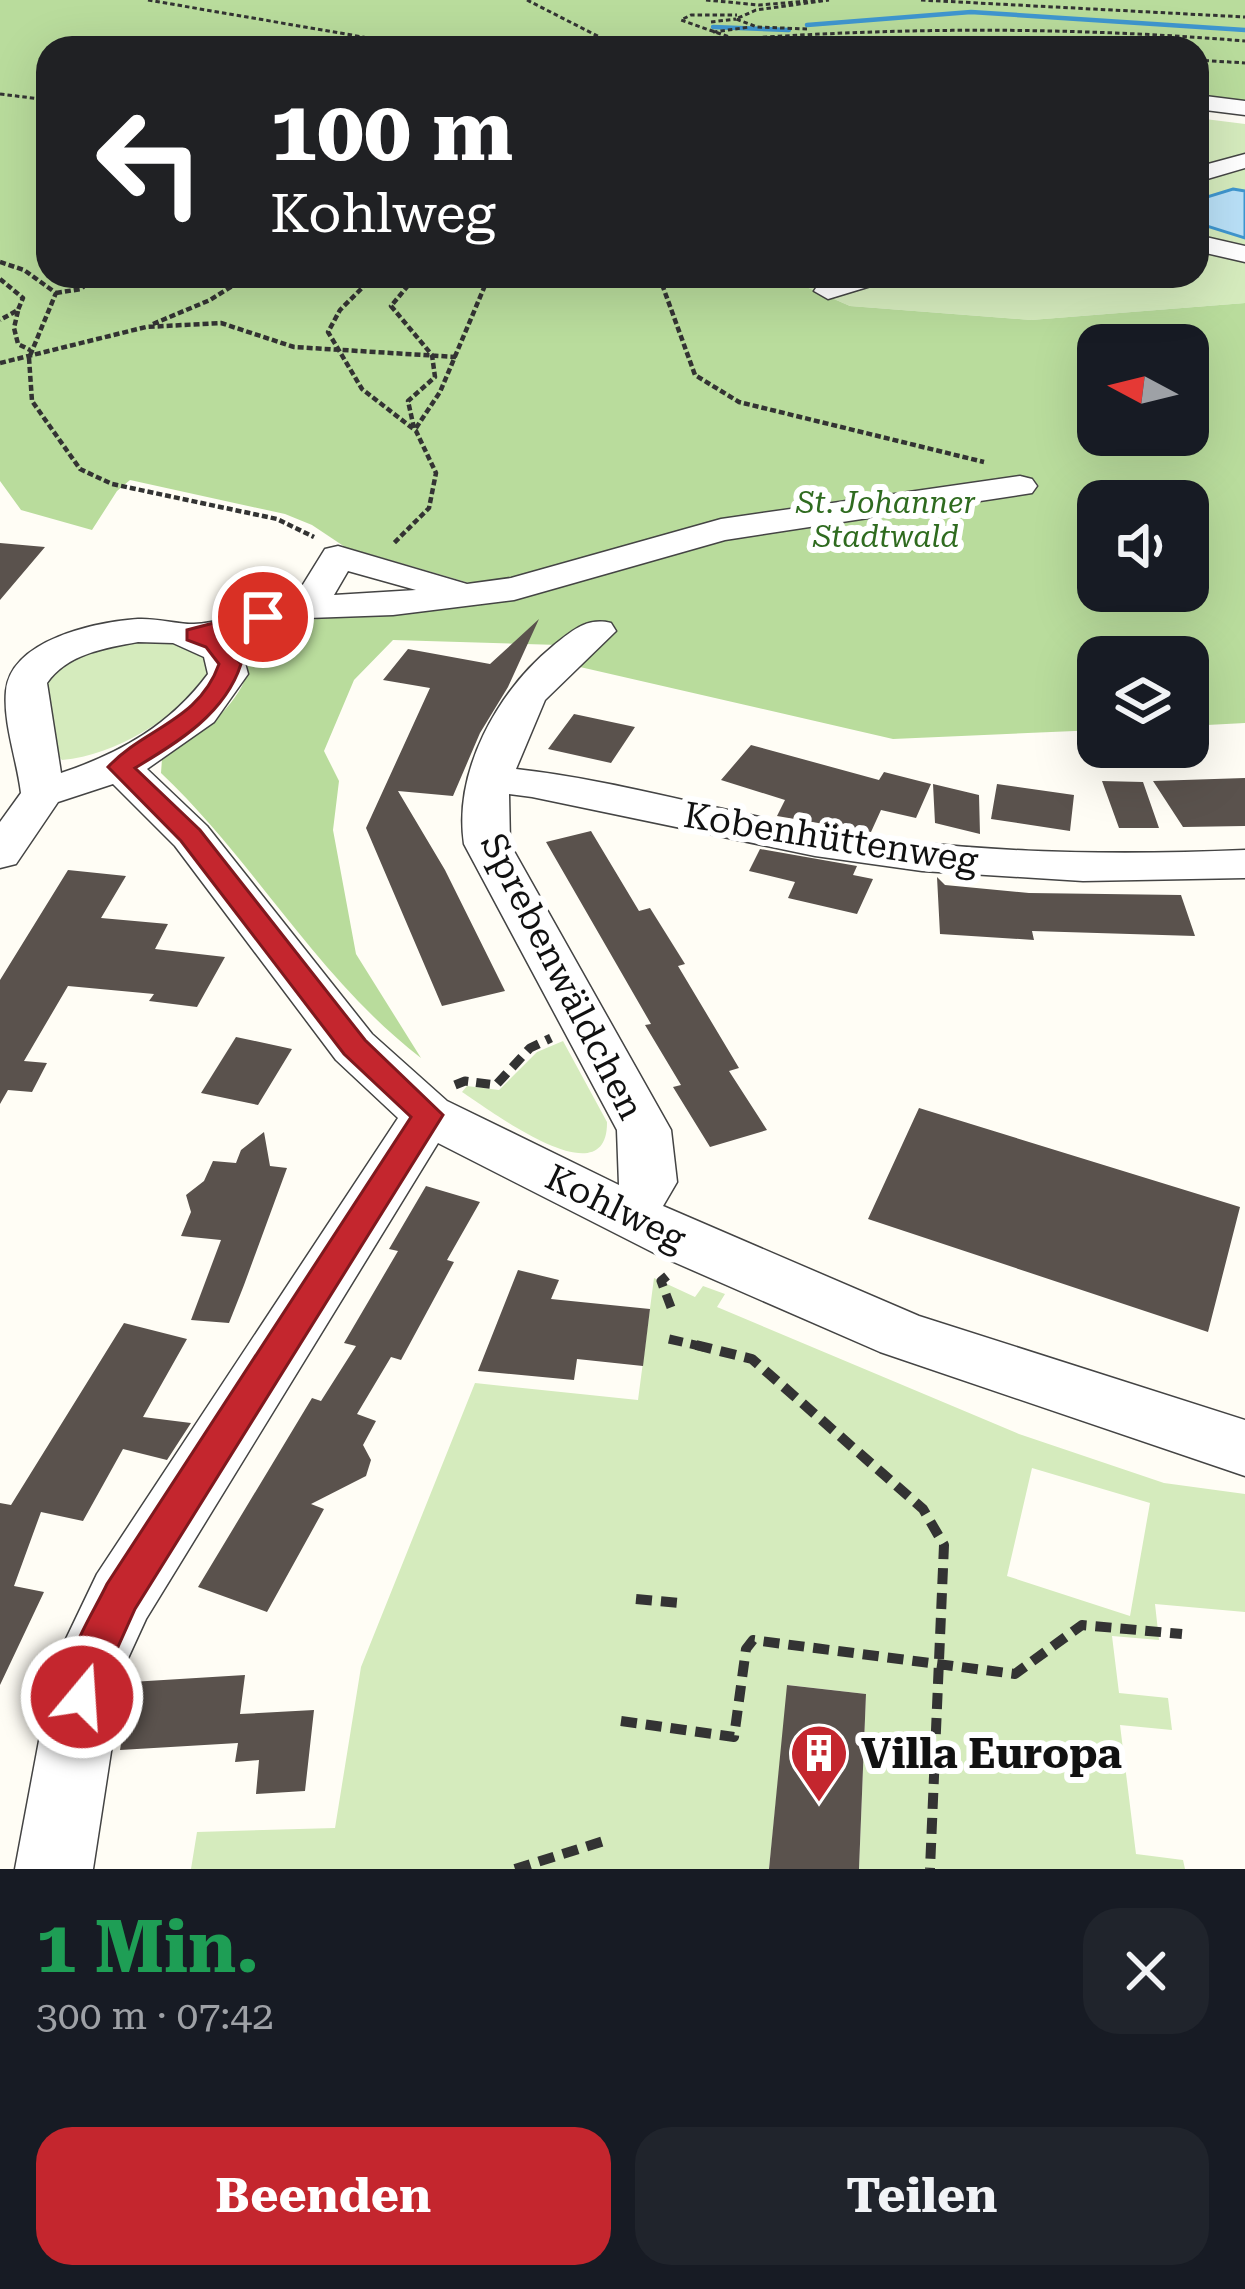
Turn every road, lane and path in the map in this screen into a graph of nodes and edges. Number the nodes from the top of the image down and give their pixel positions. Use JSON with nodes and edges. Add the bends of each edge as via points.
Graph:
{"nodes":[{"id":1,"x":148,"y":0,"type":"edge"},
{"id":2,"x":527,"y":0,"type":"edge"},
{"id":3,"x":706,"y":0,"type":"edge"},
{"id":4,"x":826,"y":0,"type":"edge"},
{"id":5,"x":921,"y":0,"type":"edge"},
{"id":6,"x":795,"y":2,"type":"edge"},
{"id":7,"x":737,"y":17,"type":"junction"},
{"id":8,"x":1245,"y":17,"type":"edge"},
{"id":9,"x":711,"y":22,"type":"dead end"},
{"id":10,"x":758,"y":27,"type":"junction"},
{"id":11,"x":710,"y":32,"type":"junction"},
{"id":12,"x":832,"y":32,"type":"junction"},
{"id":13,"x":357,"y":36,"type":"edge"},
{"id":14,"x":598,"y":36,"type":"edge"},
{"id":15,"x":725,"y":36,"type":"edge"},
{"id":16,"x":778,"y":36,"type":"edge"},
{"id":17,"x":1182,"y":36,"type":"edge"},
{"id":18,"x":1209,"y":38,"type":"edge"},
{"id":19,"x":1245,"y":41,"type":"edge"},
{"id":20,"x":1209,"y":61,"type":"edge"},
{"id":21,"x":1245,"y":63,"type":"edge"},
{"id":22,"x":0,"y":90,"type":"edge"},
{"id":23,"x":36,"y":97,"type":"edge"},
{"id":24,"x":1209,"y":104,"type":"edge"},
{"id":25,"x":1245,"y":108,"type":"edge"},
{"id":26,"x":1245,"y":161,"type":"edge"},
{"id":27,"x":1209,"y":172,"type":"edge"},
{"id":28,"x":1209,"y":246,"type":"edge"},
{"id":29,"x":1245,"y":254,"type":"edge"},
{"id":30,"x":0,"y":262,"type":"edge"},
{"id":31,"x":0,"y":279,"type":"edge"},
{"id":32,"x":36,"y":279,"type":"edge"},
{"id":33,"x":49,"y":288,"type":"edge"},
{"id":34,"x":82,"y":288,"type":"edge"},
{"id":35,"x":229,"y":288,"type":"edge"},
{"id":36,"x":362,"y":288,"type":"edge"},
{"id":37,"x":406,"y":288,"type":"edge"},
{"id":38,"x":484,"y":288,"type":"edge"},
{"id":39,"x":662,"y":288,"type":"edge"},
{"id":40,"x":837,"y":288,"type":"edge"},
{"id":41,"x":828,"y":291,"type":"dead end"},
{"id":42,"x":56,"y":293,"type":"junction"},
{"id":43,"x":18,"y":310,"type":"junction"},
{"id":44,"x":0,"y":320,"type":"edge"},
{"id":45,"x":146,"y":327,"type":"junction"},
{"id":46,"x":339,"y":352,"type":"junction"},
{"id":47,"x":29,"y":354,"type":"junction"},
{"id":48,"x":432,"y":356,"type":"junction"},
{"id":49,"x":456,"y":357,"type":"junction"},
{"id":50,"x":0,"y":363,"type":"edge"},
{"id":51,"x":415,"y":430,"type":"junction"},
{"id":52,"x":1019,"y":486,"type":"joint"},
{"id":53,"x":413,"y":524,"type":"dead end"},
{"id":54,"x":338,"y":557,"type":"junction"},
{"id":55,"x":469,"y":593,"type":"junction"},
{"id":56,"x":308,"y":607,"type":"junction"},
{"id":57,"x":597,"y":631,"type":"dead end"},
{"id":58,"x":195,"y":635,"type":"junction"},
{"id":59,"x":120,"y":767,"type":"junction"},
{"id":60,"x":491,"y":779,"type":"junction"},
{"id":61,"x":43,"y":793,"type":"junction"},
{"id":62,"x":0,"y":854,"type":"edge"},
{"id":63,"x":1245,"y":864,"type":"edge"},
{"id":64,"x":530,"y":1048,"type":"dead end"},
{"id":65,"x":442,"y":1100,"type":"junction"},
{"id":66,"x":629,"y":1214,"type":"junction"},
{"id":67,"x":662,"y":1281,"type":"dead end"},
{"id":68,"x":672,"y":1310,"type":"dead end"},
{"id":69,"x":669,"y":1339,"type":"dead end"},
{"id":70,"x":1245,"y":1448,"type":"edge"},
{"id":71,"x":636,"y":1599,"type":"dead end"},
{"id":72,"x":679,"y":1603,"type":"dead end"},
{"id":73,"x":1182,"y":1634,"type":"dead end"},
{"id":74,"x":941,"y":1662,"type":"junction"},
{"id":75,"x":621,"y":1721,"type":"dead end"},
{"id":76,"x":607,"y":1840,"type":"dead end"},
{"id":77,"x":54,"y":1869,"type":"edge"},
{"id":78,"x":515,"y":1869,"type":"edge"},
{"id":79,"x":930,"y":1869,"type":"edge"}],
"edges":[{"from":1,"to":13,"type":"path"},
{"from":2,"to":14,"type":"path"},
{"from":3,"to":6,"type":"path"},
{"from":4,"to":6,"type":"path"},
{"from":4,"to":7,"type":"path"},
{"from":5,"to":8,"type":"path"},
{"from":7,"to":9,"type":"path"},
{"from":7,"to":10,"type":"path"},
{"from":7,"to":11,"type":"path","via":[[681,19]]},
{"from":10,"to":11,"type":"path"},
{"from":10,"to":12,"type":"path"},
{"from":11,"to":15,"type":"path"},
{"from":12,"to":16,"type":"path"},
{"from":12,"to":17,"type":"path","via":[[1057,26]]},
{"from":18,"to":19,"type":"path"},
{"from":20,"to":21,"type":"path"},
{"from":22,"to":23,"type":"path"},
{"from":24,"to":25,"type":"street"},
{"from":26,"to":27,"type":"street"},
{"from":28,"to":29,"type":"street"},
{"from":30,"to":32,"type":"path"},
{"from":31,"to":43,"type":"path","via":[[23,298]]},
{"from":33,"to":42,"type":"path"},
{"from":34,"to":42,"type":"path"},
{"from":35,"to":45,"type":"path"},
{"from":36,"to":46,"type":"path","via":[[328,332]]},
{"from":37,"to":48,"type":"path","via":[[391,306]]},
{"from":38,"to":49,"type":"path"},
{"from":39,"to":52,"type":"path","via":[[695,375],[739,402],[976,458]]},
{"from":40,"to":41,"type":"street"},
{"from":42,"to":47,"type":"path"},
{"from":43,"to":44,"type":"path"},
{"from":43,"to":47,"type":"path","via":[[14,328]]},
{"from":45,"to":46,"type":"path","via":[[221,322]]},
{"from":45,"to":47,"type":"path"},
{"from":46,"to":48,"type":"path"},
{"from":46,"to":51,"type":"path","via":[[362,388]]},
{"from":47,"to":50,"type":"path"},
{"from":47,"to":54,"type":"path","via":[[32,401],[80,469],[112,484],[277,519]]},
{"from":48,"to":49,"type":"path"},
{"from":48,"to":51,"type":"path","via":[[435,376],[408,401]]},
{"from":49,"to":51,"type":"path"},
{"from":51,"to":53,"type":"path","via":[[436,473],[429,508]]},
{"from":52,"to":55,"type":"street","via":[[721,530],[555,580]]},
{"from":54,"to":55,"type":"street"},
{"from":54,"to":56,"type":"street"},
{"from":55,"to":56,"type":"street"},
{"from":56,"to":58,"type":"street"},
{"from":57,"to":60,"type":"street","name":"Sprebenwäldchen","via":[[530,689]]},
{"from":58,"to":59,"type":"street","via":[[213,642],[230,664],[221,690],[172,736]]},
{"from":58,"to":61,"type":"street","via":[[112,633],[38,666],[25,697]]},
{"from":59,"to":61,"type":"street"},
{"from":59,"to":65,"type":"street","name":"Kohlweg","via":[[190,836],[354,1047]]},
{"from":60,"to":63,"type":"street","name":"Kobenhüttenweg","via":[[914,857],[1055,867]]},
{"from":60,"to":66,"type":"street","name":"Sprebenwäldchen","via":[[481,814],[488,844],[644,1130],[649,1182]]},
{"from":61,"to":62,"type":"street"},
{"from":64,"to":65,"type":"path","via":[[496,1085],[465,1081]]},
{"from":65,"to":66,"type":"street","name":"Kohlweg"},
{"from":65,"to":77,"type":"street","via":[[121,1597],[89,1666]]},
{"from":66,"to":70,"type":"street","name":"Kohlweg","via":[[901,1335]]},
{"from":67,"to":68,"type":"path"},
{"from":69,"to":74,"type":"path","via":[[752,1359],[923,1509],[944,1545]]},
{"from":71,"to":72,"type":"path"},
{"from":73,"to":74,"type":"path","via":[[1082,1624],[1015,1674]]},
{"from":74,"to":75,"type":"path","via":[[753,1640],[734,1736]]},
{"from":74,"to":79,"type":"path"},
{"from":76,"to":78,"type":"path"}]}
